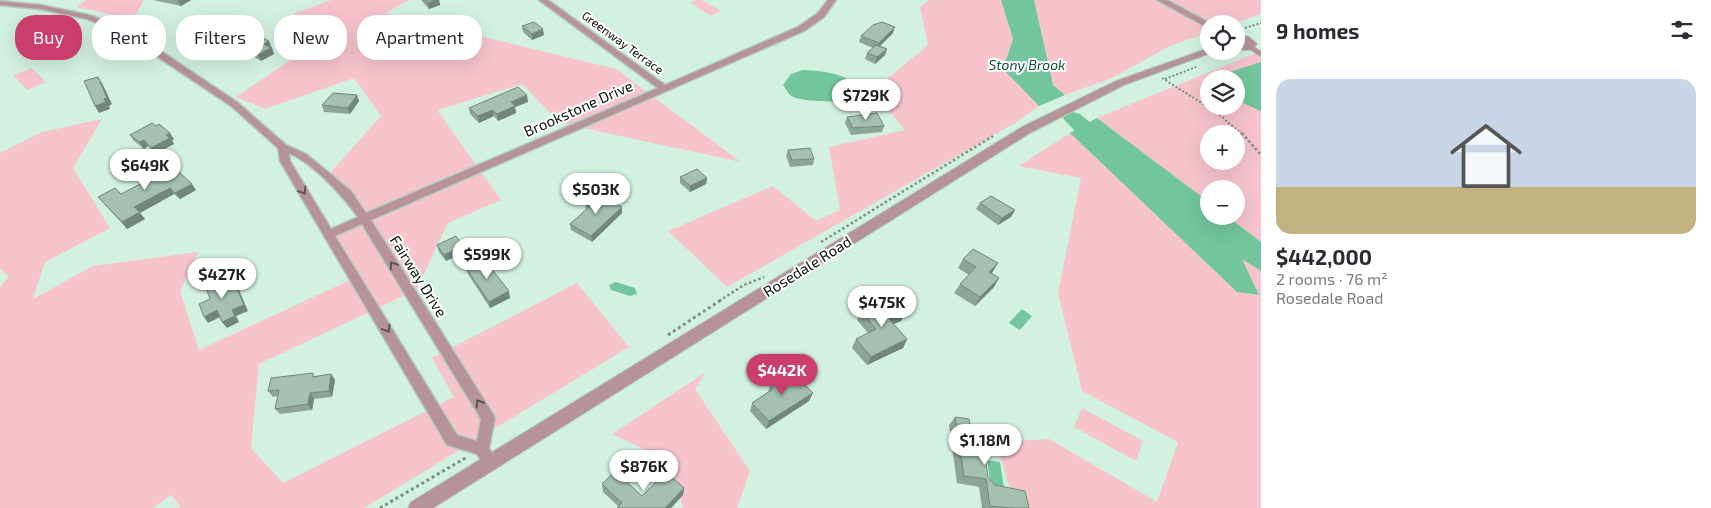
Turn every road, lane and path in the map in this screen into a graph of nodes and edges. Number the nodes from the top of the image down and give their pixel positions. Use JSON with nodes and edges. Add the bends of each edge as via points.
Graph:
{"nodes":[{"id":1,"x":543,"y":0,"type":"edge"},
{"id":2,"x":832,"y":0,"type":"edge"},
{"id":3,"x":1161,"y":0,"type":"edge"},
{"id":4,"x":0,"y":4,"type":"edge"},
{"id":5,"x":1200,"y":21,"type":"edge"},
{"id":6,"x":1261,"y":23,"type":"edge"},
{"id":7,"x":1246,"y":37,"type":"edge"},
{"id":8,"x":1261,"y":54,"type":"edge"},
{"id":9,"x":1200,"y":59,"type":"edge"},
{"id":10,"x":1199,"y":66,"type":"dead end"},
{"id":11,"x":1151,"y":71,"type":"junction"},
{"id":12,"x":1165,"y":80,"type":"junction"},
{"id":13,"x":663,"y":87,"type":"junction"},
{"id":14,"x":283,"y":147,"type":"junction"},
{"id":15,"x":1261,"y":155,"type":"edge"},
{"id":16,"x":364,"y":218,"type":"junction"},
{"id":17,"x":328,"y":234,"type":"junction"},
{"id":18,"x":482,"y":449,"type":"junction"},
{"id":19,"x":490,"y":462,"type":"junction"},
{"id":20,"x":451,"y":466,"type":"dead end"},
{"id":21,"x":380,"y":508,"type":"edge"},
{"id":22,"x":418,"y":508,"type":"edge"}],
"edges":[{"from":1,"to":13,"type":"street","name":"Greenway Terrace"},
{"from":2,"to":13,"type":"street","name":"Brookstone Drive","via":[[821,15],[803,28]]},
{"from":3,"to":5,"type":"street"},
{"from":4,"to":14,"type":"street","name":"Fairway Drive","via":[[62,11],[125,31],[234,104]]},
{"from":6,"to":7,"type":"path"},
{"from":7,"to":8,"type":"lane"},
{"from":9,"to":11,"type":"street","name":"Rosedale Road"},
{"from":10,"to":12,"type":"path"},
{"from":11,"to":12,"type":"path"},
{"from":11,"to":19,"type":"street","name":"Rosedale Road","via":[[1085,98],[1045,119]]},
{"from":12,"to":15,"type":"path","via":[[1228,120]]},
{"from":13,"to":16,"type":"street","name":"Brookstone Drive"},
{"from":14,"to":16,"type":"street","name":"Fairway Drive","via":[[298,152],[334,181]]},
{"from":14,"to":17,"type":"street","one_way":true,"via":[[285,162]]},
{"from":16,"to":17,"type":"street","name":"Brookstone Drive"},
{"from":18,"to":16,"type":"street","name":"Fairway Drive","one_way":true,"via":[[488,418]]},
{"from":17,"to":18,"type":"street","one_way":true,"via":[[452,440]]},
{"from":18,"to":19,"type":"street"},
{"from":19,"to":22,"type":"street","name":"Rosedale Road"},
{"from":20,"to":21,"type":"path"}]}
